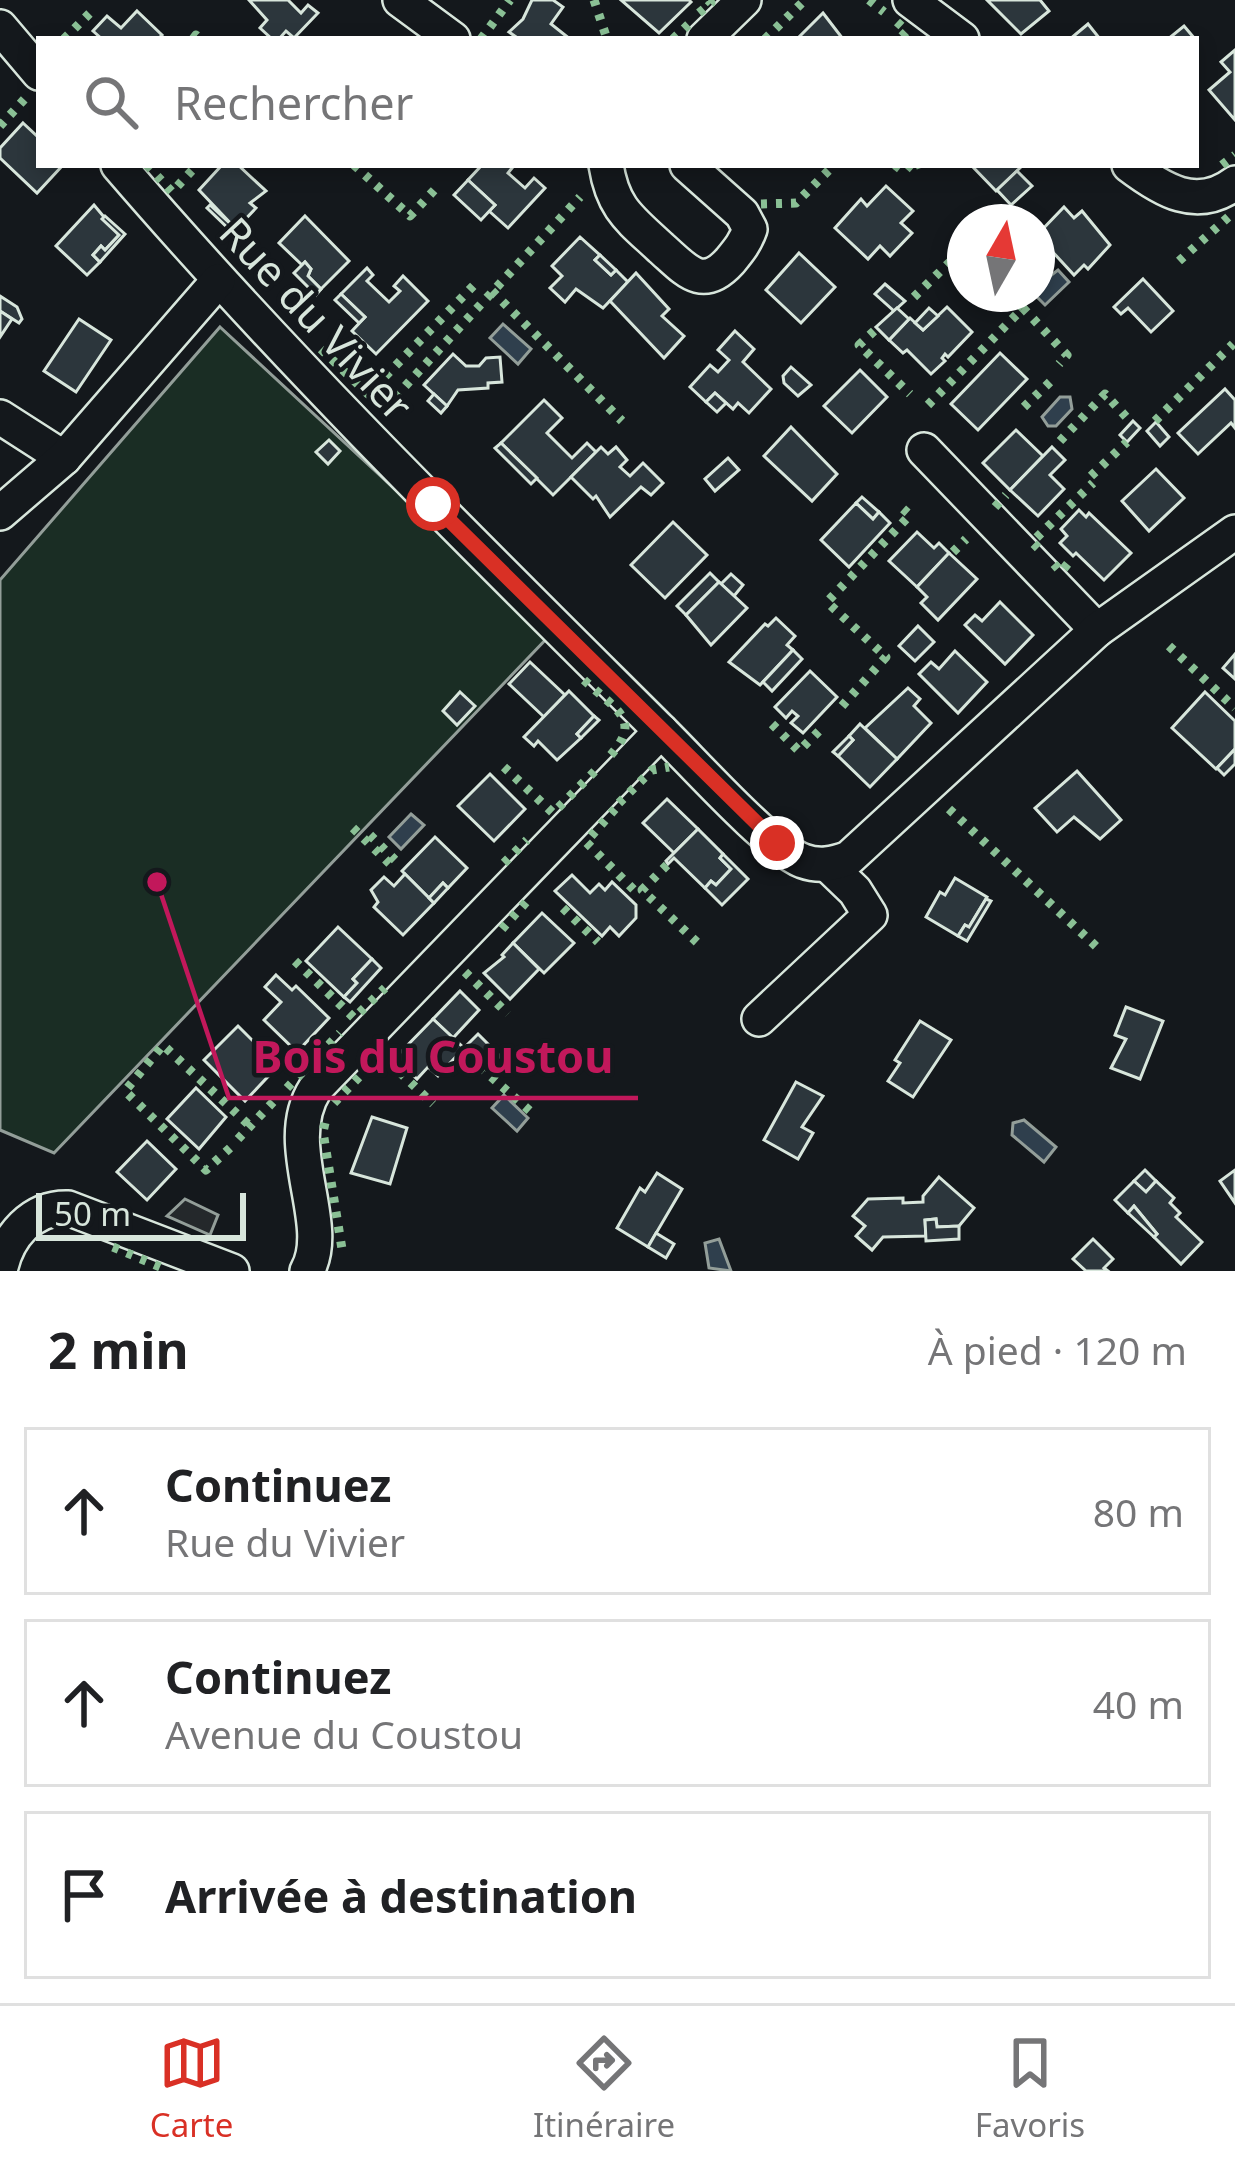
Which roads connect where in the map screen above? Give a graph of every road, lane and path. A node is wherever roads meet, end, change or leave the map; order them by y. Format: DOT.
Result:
graph roads {
  1 [pos="400,0"];
  2 [pos="745,0"];
  3 [pos="910,0"];
  4 [pos="0,27"];
  5 [pos="449,36"];
  6 [pos="707,36"];
  7 [pos="958,36"];
  8 [pos="36,69"];
  9 [pos="121,168"];
  10 [pos="607,168"];
  11 [pos="691,168"];
  12 [pos="1133,168"];
  13 [pos="1235,183"];
  14 [pos="218,281"];
  15 [pos="0,417"];
  16 [pos="924,450"];
  17 [pos="64,458"];
  18 [pos="0,513"];
  19 [pos="1235,532"];
  20 [pos="1096,631"];
  21 [pos="661,730"];
  22 [pos="829,866"];
  23 [pos="759,1019"];
  24 [pos="0,1271"];
  25 [pos="232,1271"];
  26 [pos="307,1271"];
  1 -- 5 [label="street"];
  2 -- 6 [label="street"];
  3 -- 7 [label="street"];
  4 -- 8 [label="street"];
  9 -- 14 [label="street, Rue du Vivier"];
  10 -- 11 [label="street"];
  12 -- 13 [label="street"];
  14 -- 17 [label="street"];
  14 -- 21 [label="street, Rue du Vivier"];
  15 -- 17 [label="street"];
  16 -- 20 [label="street"];
  17 -- 18 [label="street"];
  19 -- 20 [label="street"];
  20 -- 22 [label="street"];
  21 -- 22 [label="street, Rue du Vivier"];
  21 -- 26 [label="street"];
  22 -- 23 [label="street"];
  24 -- 25 [label="street"];
}
